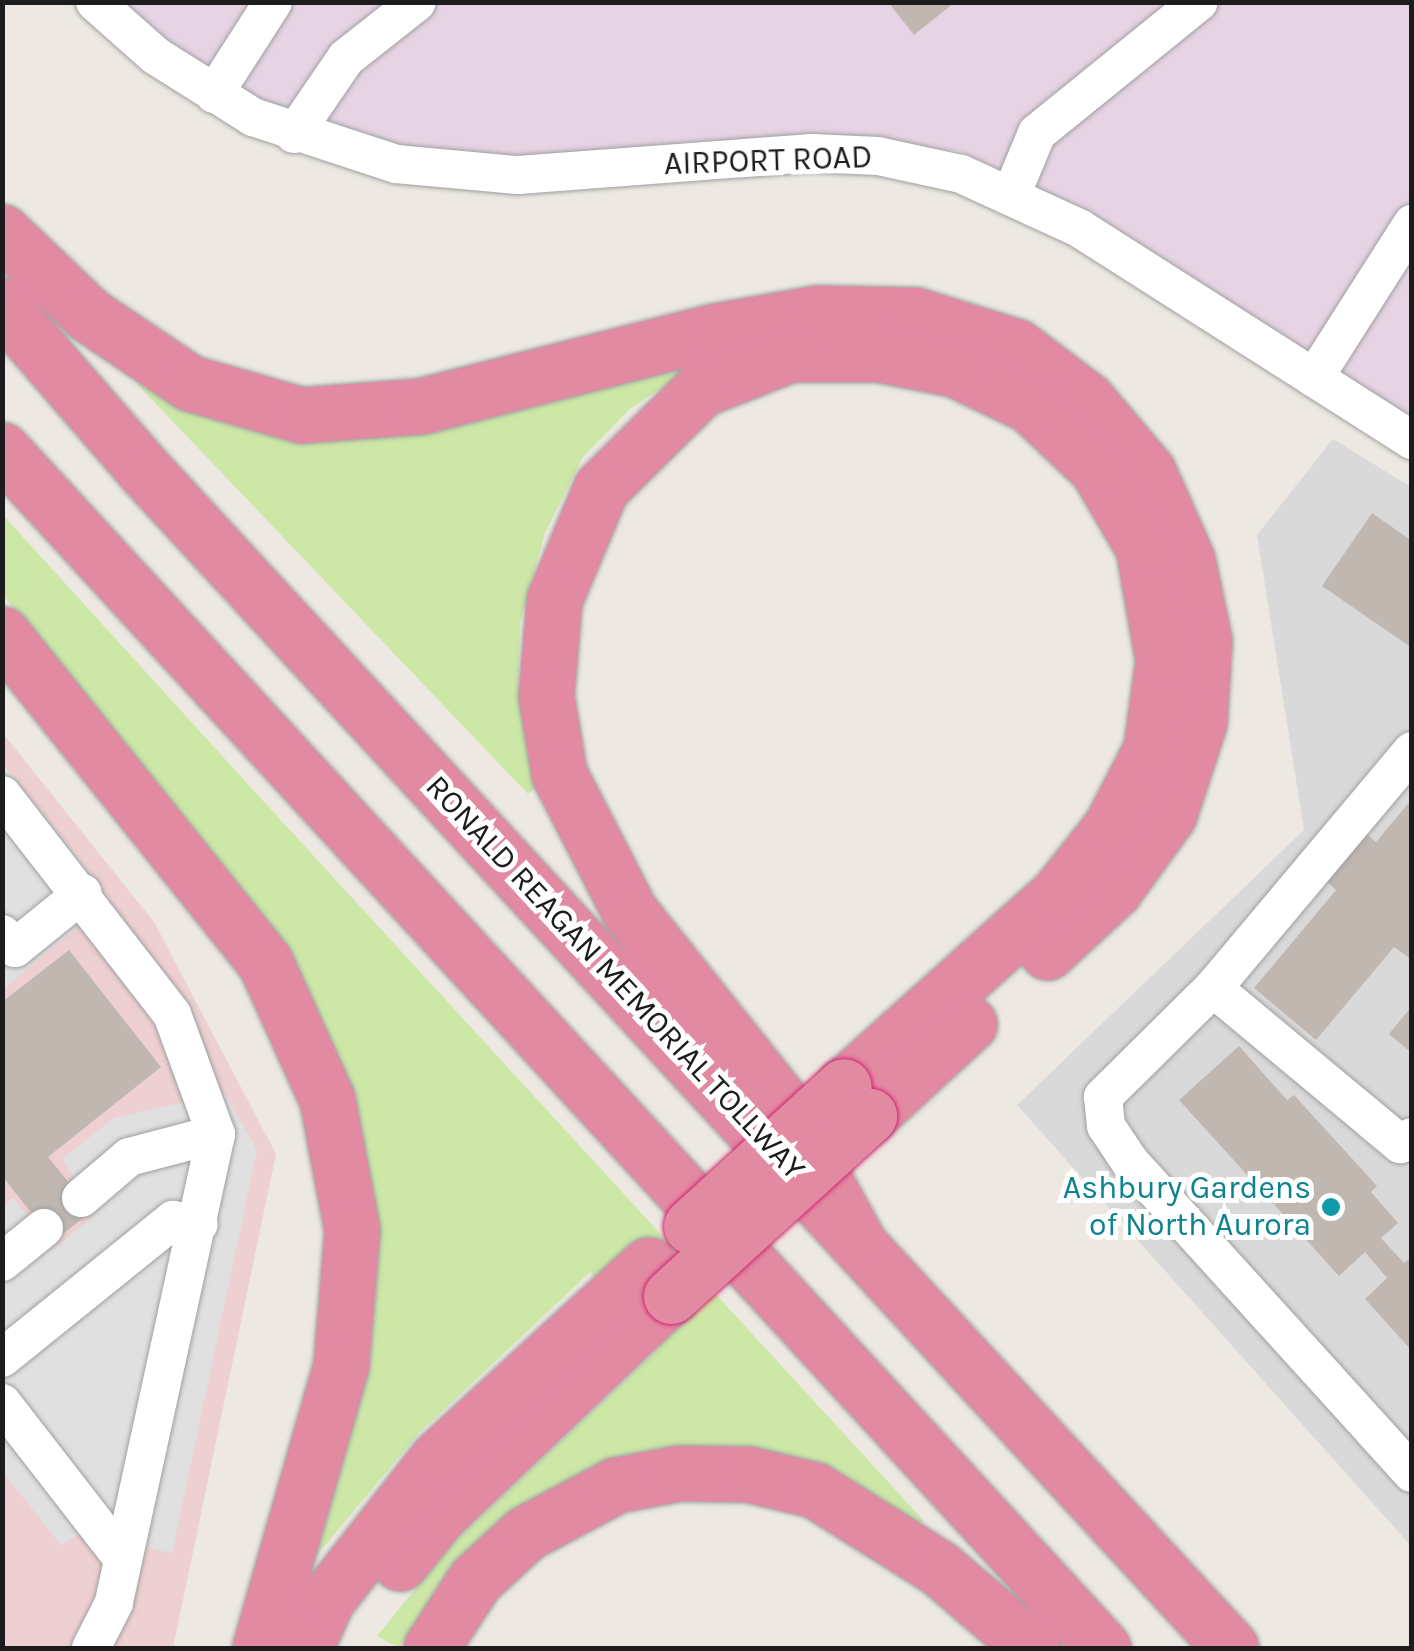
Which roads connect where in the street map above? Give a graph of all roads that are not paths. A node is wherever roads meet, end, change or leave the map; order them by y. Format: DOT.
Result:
graph roads {
  1 [pos="95,2"];
  2 [pos="273,2"];
  3 [pos="417,2"];
  4 [pos="1199,2"];
  5 [pos="214,94"];
  6 [pos="294,134"];
  7 [pos="1012,193"];
  8 [pos="1412,224"];
  9 [pos="2,232"];
  10 [pos="2,306"];
  11 [pos="1314,378"];
  12 [pos="1412,440"];
  13 [pos="2,450"];
  14 [pos="2,634"];
  15 [pos="1412,751"];
  16 [pos="2,795"];
  17 [pos="83,893"];
  18 [pos="2,934"];
  19 [pos="1213,988"];
  20 [pos="856,1101"];
  21 [pos="216,1134"];
  22 [pos="1412,1138"];
  23 [pos="81,1198"];
  24 [pos="199,1224"];
  25 [pos="44,1228"];
  26 [pos="856,1238"];
  27 [pos="2,1262"];
  28 [pos="660,1280"];
  29 [pos="2,1358"];
  30 [pos="2,1404"];
  31 [pos="1412,1473"];
  32 [pos="122,1558"];
  33 [pos="91,1648"];
  34 [pos="260,1648"];
  35 [pos="304,1648"];
  36 [pos="344,1648"];
  37 [pos="430,1648"];
  38 [pos="1032,1648"];
  39 [pos="1103,1648"];
  40 [pos="1231,1648"];
  1 -- 5 [label="street, AIRPORT ROAD"];
  2 -- 5 [label="street"];
  3 -- 6 [label="street"];
  4 -- 7 [label="street"];
  5 -- 6 [label="street, AIRPORT ROAD"];
  6 -- 7 [label="street, AIRPORT ROAD"];
  7 -- 11 [label="street, AIRPORT ROAD"];
  8 -- 11 [label="street"];
  9 -- 20 [label="highway"];
  10 -- 26 [label="highway, RONALD REAGAN MEMORIAL TOLLWAY"];
  11 -- 12 [label="street, AIRPORT ROAD"];
  13 -- 39 [label="highway"];
  14 -- 34 [label="highway"];
  15 -- 19 [label="street"];
  16 -- 17 [label="street"];
  17 -- 18 [label="street"];
  17 -- 21 [label="street"];
  19 -- 22 [label="street"];
  19 -- 31 [label="street"];
  20 -- 26 [label="highway"];
  20 -- 28 [label="highway, bridge"];
  21 -- 23 [label="street"];
  21 -- 24 [label="street"];
  24 -- 29 [label="street"];
  24 -- 32 [label="street"];
  25 -- 27 [label="street"];
  26 -- 40 [label="highway, RONALD REAGAN MEMORIAL TOLLWAY"];
  28 -- 35 [label="highway"];
  28 -- 36 [label="highway"];
  30 -- 32 [label="street"];
  32 -- 33 [label="street"];
  37 -- 38 [label="highway"];
}
